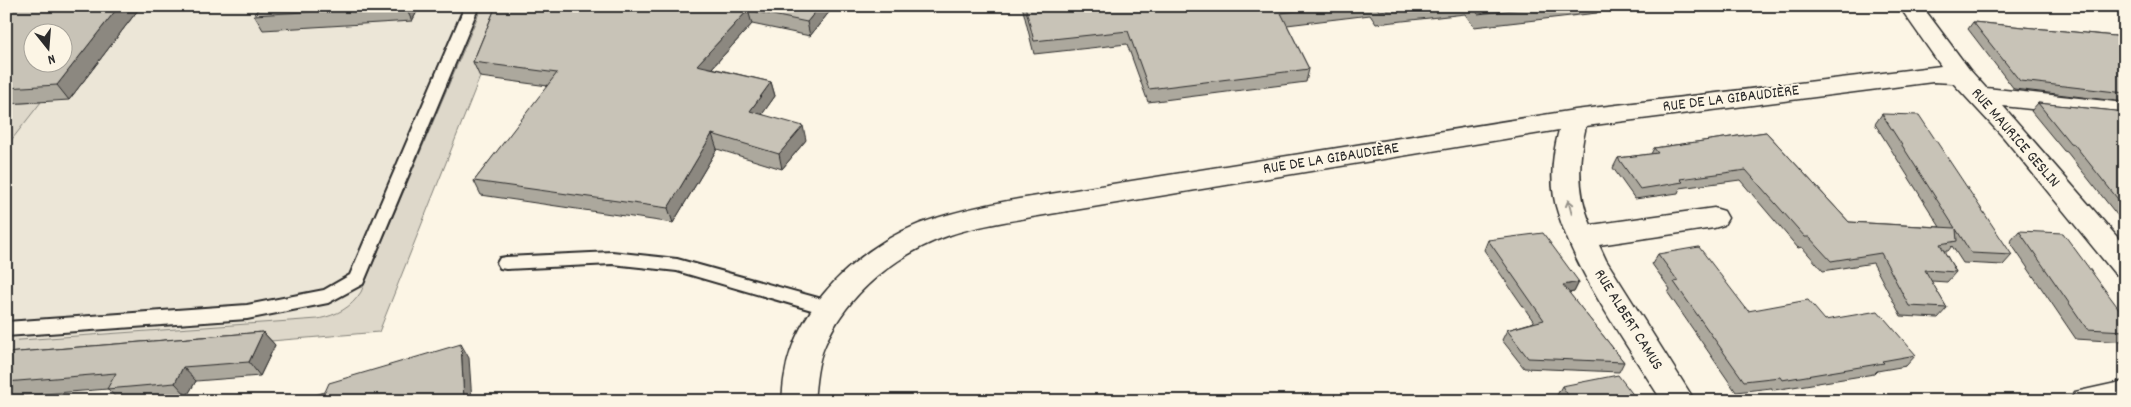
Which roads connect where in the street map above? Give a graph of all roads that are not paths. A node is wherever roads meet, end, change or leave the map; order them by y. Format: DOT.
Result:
graph roads {
  1 [pos="472,6"];
  2 [pos="1910,6"];
  3 [pos="1960,75"];
  4 [pos="1977,95"];
  5 [pos="2125,111"];
  6 [pos="1575,119"];
  7 [pos="1714,218"];
  8 [pos="1581,237"];
  9 [pos="506,263"];
  10 [pos="2125,266"];
  11 [pos="829,308"];
  12 [pos="6,329"];
  13 [pos="2125,394"];
  14 [pos="798,401"];
  15 [pos="1679,401"];
  16 [pos="2086,401"];
  1 -- 12 [label="lane"];
  2 -- 3 [label="street, RUE MAURICE GESLIN"];
  3 -- 4 [label="street, RUE MAURICE GESLIN"];
  3 -- 6 [label="street, RUE DE LA GIBAUDIÈRE"];
  4 -- 5 [label="street"];
  4 -- 10 [label="street, RUE MAURICE GESLIN"];
  8 -- 6 [label="street, RUE ALBERT CAMUS, one-way"];
  6 -- 11 [label="street, RUE DE LA GIBAUDIÈRE"];
  7 -- 8 [label="street"];
  8 -- 15 [label="street, RUE ALBERT CAMUS"];
  9 -- 11 [label="lane"];
  11 -- 14 [label="street, RUE DE LA GIBAUDIÈRE"];
  13 -- 16 [label="street"];
}
